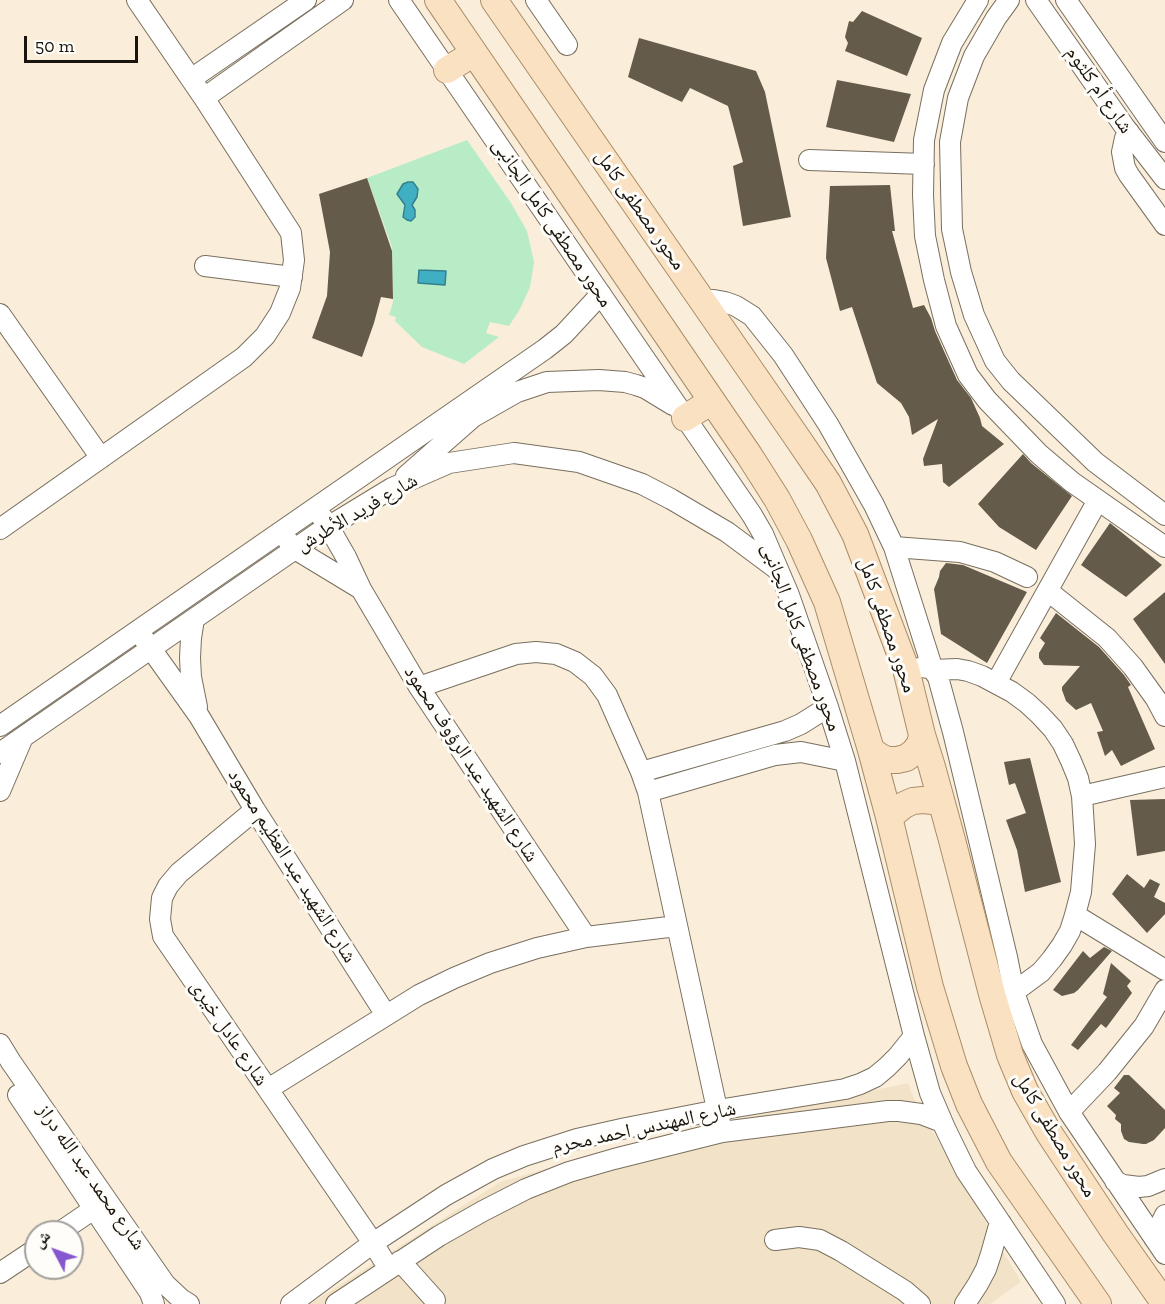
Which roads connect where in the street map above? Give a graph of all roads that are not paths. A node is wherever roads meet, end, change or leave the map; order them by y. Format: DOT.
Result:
graph roads {
  1 [pos="137,0"];
  2 [pos="306,0"];
  3 [pos="343,0"];
  4 [pos="399,0"];
  5 [pos="438,0"];
  6 [pos="494,0"];
  7 [pos="536,0"];
  8 [pos="978,0"];
  9 [pos="1036,0"];
  10 [pos="1066,0"];
  11 [pos="1006,2"];
  12 [pos="567,45"];
  13 [pos="474,53"];
  14 [pos="447,70"];
  15 [pos="191,79"];
  16 [pos="204,98"];
  17 [pos="1129,132"];
  18 [pos="1165,142"];
  19 [pos="809,160"];
  20 [pos="924,165"];
  21 [pos="1165,179"];
  22 [pos="1165,225"];
  23 [pos="205,266"];
  24 [pos="292,277"];
  25 [pos="601,294"];
  26 [pos="702,300"];
  27 [pos="0,314"];
  28 [pos="712,401"];
  29 [pos="682,413"];
  30 [pos="101,458"];
  31 [pos="392,488"];
  32 [pos="1098,500"];
  33 [pos="309,513"];
  34 [pos="1165,515"];
  35 [pos="329,526"];
  36 [pos="287,528"];
  37 [pos="0,529"];
  38 [pos="894,547"];
  39 [pos="1165,547"];
  40 [pos="295,549"];
  41 [pos="779,571"];
  42 [pos="1027,577"];
  43 [pos="361,589"];
  44 [pos="1048,591"];
  45 [pos="194,619"];
  46 [pos="138,630"];
  47 [pos="151,648"];
  48 [pos="906,669"];
  49 [pos="933,670"];
  50 [pos="996,683"];
  51 [pos="419,687"];
  52 [pos="828,707"];
  53 [pos="199,716"];
  54 [pos="1165,716"];
  55 [pos="0,726"];
  56 [pos="922,735"];
  57 [pos="23,737"];
  58 [pos="872,750"];
  59 [pos="0,753"];
  60 [pos="845,762"];
  61 [pos="641,772"];
  62 [pos="1165,777"];
  63 [pos="0,791"];
  64 [pos="648,792"];
  65 [pos="1082,796"];
  66 [pos="942,804"];
  67 [pos="255,810"];
  68 [pos="890,817"];
  69 [pos="1075,915"];
  70 [pos="677,926"];
  71 [pos="586,937"];
  72 [pos="1165,970"];
  73 [pos="1165,990"];
  74 [pos="1014,992"];
  75 [pos="386,1015"];
  76 [pos="914,1036"];
  77 [pos="0,1044"];
  78 [pos="4,1066"];
  79 [pos="268,1089"];
  80 [pos="718,1110"];
  81 [pos="1069,1112"];
  82 [pos="942,1122"];
  83 [pos="722,1132"];
  84 [pos="1115,1182"];
  85 [pos="1163,1184"];
  86 [pos="100,1205"];
  87 [pos="1165,1215"];
  88 [pos="78,1220"];
  89 [pos="1001,1223"];
  90 [pos="775,1240"];
  91 [pos="373,1243"];
  92 [pos="1159,1246"];
  93 [pos="24,1256"];
  94 [pos="395,1265"];
  95 [pos="0,1273"];
  96 [pos="156,1294"];
  97 [pos="435,1300"];
  98 [pos="189,1304"];
  99 [pos="291,1304"];
  100 [pos="336,1304"];
  101 [pos="920,1304"];
  102 [pos="965,1304"];
  103 [pos="1055,1304"];
  104 [pos="1098,1304"];
  105 [pos="1165,1304"];
  1 -- 15 [label="street"];
  2 -- 15 [label="street"];
  3 -- 16 [label="street"];
  4 -- 14 [label="street, محور مصطفى كامل الجانبى"];
  5 -- 13 [label="main road"];
  6 -- 26 [label="main road, محور مصطفى كامل"];
  7 -- 12 [label="street"];
  8 -- 20 [label="street"];
  9 -- 17 [label="street, شارع أم كلثوم"];
  10 -- 18 [label="street, شارع أم كلثوم"];
  11 -- 34 [label="street"];
  13 -- 14 [label="main road"];
  13 -- 28 [label="main road"];
  14 -- 25 [label="street, محور مصطفى كامل الجانبى"];
  15 -- 16 [label="street"];
  16 -- 24 [label="street"];
  17 -- 21 [label="street, شارع أم كلثوم"];
  17 -- 22 [label="street"];
  19 -- 20 [label="street"];
  20 -- 32 [label="street"];
  23 -- 24 [label="street"];
  24 -- 30 [label="street"];
  25 -- 29 [label="street, محور مصطفى كامل الجانبى"];
  25 -- 33 [label="street, شارع فريد الأطرش"];
  26 -- 38 [label="street"];
  26 -- 48 [label="main road, محور مصطفى كامل"];
  27 -- 30 [label="street"];
  28 -- 29 [label="main road"];
  28 -- 58 [label="main road"];
  29 -- 31 [label="street"];
  29 -- 41 [label="street, محور مصطفى كامل الجانبى"];
  30 -- 37 [label="street"];
  31 -- 35 [label="street, شارع فريد الأطرش"];
  31 -- 41 [label="street, شارع فريد الأطرش"];
  32 -- 39 [label="street"];
  32 -- 44 [label="street"];
  33 -- 35 [label="street, شارع الشهيد عبد الرؤوف محمود"];
  33 -- 36 [label="street, شارع فريد الأطرش"];
  35 -- 40 [label="street, شارع فريد الأطرش"];
  35 -- 43 [label="street, شارع الشهيد عبد الرؤوف محمود"];
  36 -- 40 [label="street"];
  36 -- 46 [label="street, شارع فريد الأطرش"];
  38 -- 42 [label="street"];
  38 -- 49 [label="street"];
  40 -- 43 [label="street, شارع الشهيد عبد الرؤوف محمود"];
  40 -- 45 [label="street, شارع فريد الأطرش"];
  41 -- 52 [label="street, محور مصطفى كامل الجانبى"];
  43 -- 51 [label="street, شارع الشهيد عبد الرؤوف محمود"];
  44 -- 50 [label="street"];
  44 -- 54 [label="street"];
  45 -- 47 [label="street, شارع فريد الأطرش"];
  45 -- 53 [label="street, شارع الشهيد عبد العظيم محمود"];
  46 -- 47 [label="street, شارع الشهيد عبد العظيم محمود"];
  46 -- 55 [label="street, شارع فريد الأطرش"];
  47 -- 53 [label="street, شارع الشهيد عبد العظيم محمود"];
  47 -- 57 [label="street, شارع فريد الأطرش"];
  48 -- 49 [label="street"];
  48 -- 56 [label="main road, محور مصطفى كامل"];
  49 -- 50 [label="street"];
  49 -- 74 [label="street"];
  50 -- 65 [label="street"];
  51 -- 61 [label="street"];
  51 -- 71 [label="street, شارع الشهيد عبد الرؤوف محمود"];
  52 -- 60 [label="street, محور مصطفى كامل الجانبى"];
  52 -- 61 [label="street"];
  53 -- 67 [label="street, شارع الشهيد عبد العظيم محمود"];
  56 -- 58 [label="main road"];
  56 -- 66 [label="main road, محور مصطفى كامل"];
  57 -- 59 [label="street, شارع فريد الأطرش"];
  57 -- 63 [label="street"];
  58 -- 68 [label="main road"];
  60 -- 64 [label="street"];
  60 -- 76 [label="street, محور مصطفى كامل الجانبى"];
  61 -- 64 [label="street"];
  62 -- 65 [label="street"];
  64 -- 70 [label="street"];
  65 -- 69 [label="street"];
  66 -- 68 [label="main road"];
  66 -- 105 [label="main road, محور مصطفى كامل"];
  67 -- 75 [label="street, شارع الشهيد عبد العظيم محمود"];
  67 -- 79 [label="street, شارع عادل خيرى"];
  68 -- 104 [label="main road"];
  69 -- 72 [label="street"];
  69 -- 74 [label="street"];
  70 -- 71 [label="street"];
  70 -- 80 [label="street"];
  71 -- 75 [label="street"];
  73 -- 81 [label="street"];
  74 -- 81 [label="street"];
  75 -- 79 [label="street"];
  76 -- 80 [label="street, شارع المهندس احمد محرم"];
  76 -- 82 [label="street, محور مصطفى كامل الجانبى"];
  77 -- 78 [label="street, شارع محمد عبد الله دراز"];
  78 -- 86 [label="street, شارع محمد عبد الله دراز"];
  79 -- 91 [label="street, شارع عادل خيرى"];
  80 -- 83 [label="street"];
  80 -- 91 [label="street, شارع المهندس احمد محرم"];
  81 -- 84 [label="street"];
  82 -- 83 [label="street, شارع المهندس احمد محرم"];
  82 -- 89 [label="street, محور مصطفى كامل الجانبى"];
  83 -- 94 [label="street, شارع المهندس احمد محرم"];
  84 -- 85 [label="street"];
  84 -- 92 [label="street"];
  86 -- 88 [label="street"];
  86 -- 96 [label="street, شارع محمد عبد الله دراز"];
  87 -- 92 [label="street"];
  89 -- 102 [label="street"];
  89 -- 103 [label="street, محور مصطفى كامل الجانبى"];
  90 -- 101 [label="street"];
  91 -- 94 [label="street, شارع عادل خيرى"];
  91 -- 99 [label="street, شارع المهندس احمد محرم"];
  93 -- 95 [label="street"];
  94 -- 97 [label="street, شارع عادل خيرى"];
  94 -- 100 [label="street, شارع المهندس احمد محرم"];
  96 -- 98 [label="street, شارع محمد عبد الله دراز"];
}
